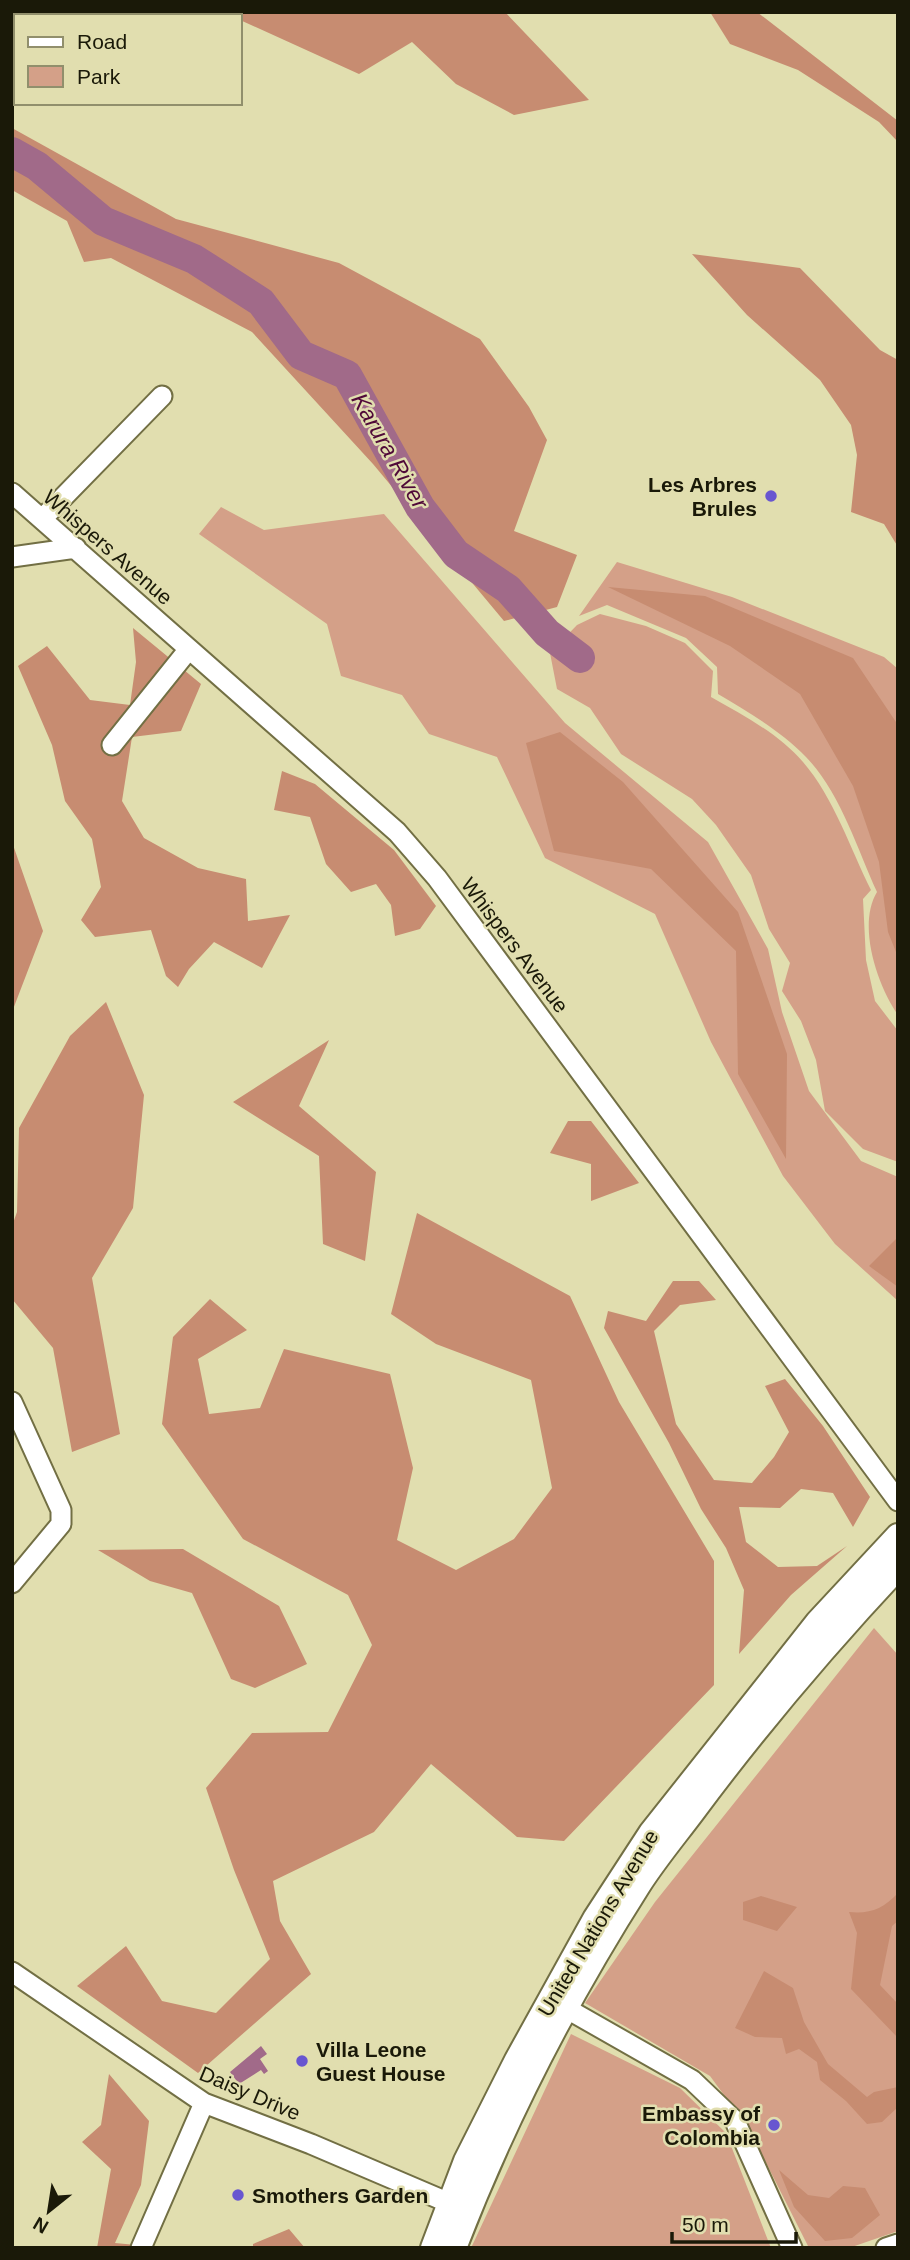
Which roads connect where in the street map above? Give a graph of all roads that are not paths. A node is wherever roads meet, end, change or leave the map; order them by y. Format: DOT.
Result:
graph roads {
  1 [pos="162,396"];
  2 [pos="12,493"];
  3 [pos="42,519"];
  4 [pos="76,548"];
  5 [pos="12,557"];
  6 [pos="189,649"];
  7 [pos="112,745"];
  8 [pos="12,1402"];
  9 [pos="898,1501"];
  10 [pos="898,1536"];
  11 [pos="898,1567"];
  12 [pos="12,1583"];
  13 [pos="12,1972"];
  14 [pos="559,2004"];
  15 [pos="204,2103"];
  16 [pos="458,2201"];
  17 [pos="898,2244"];
  18 [pos="141,2248"];
  19 [pos="433,2248"];
  20 [pos="454,2248"];
  21 [pos="792,2248"];
  22 [pos="886,2248"];
  1 -- 3 [label="street"];
  2 -- 3 [label="street, Whispers Avenue"];
  3 -- 4 [label="street, Whispers Avenue"];
  4 -- 5 [label="street"];
  4 -- 6 [label="street, Whispers Avenue"];
  6 -- 7 [label="street"];
  6 -- 9 [label="street, Whispers Avenue"];
  8 -- 12 [label="street"];
  10 -- 14 [label="street, United Nations Avenue"];
  11 -- 14 [label="street, United Nations Avenue"];
  13 -- 15 [label="street, Daisy Drive"];
  14 -- 16 [label="street, United Nations Avenue"];
  14 -- 21 [label="street"];
  15 -- 16 [label="street, Daisy Drive"];
  15 -- 18 [label="street"];
  16 -- 19 [label="street, United Nations Avenue"];
  16 -- 20 [label="street, United Nations Avenue"];
  17 -- 22 [label="street"];
}
